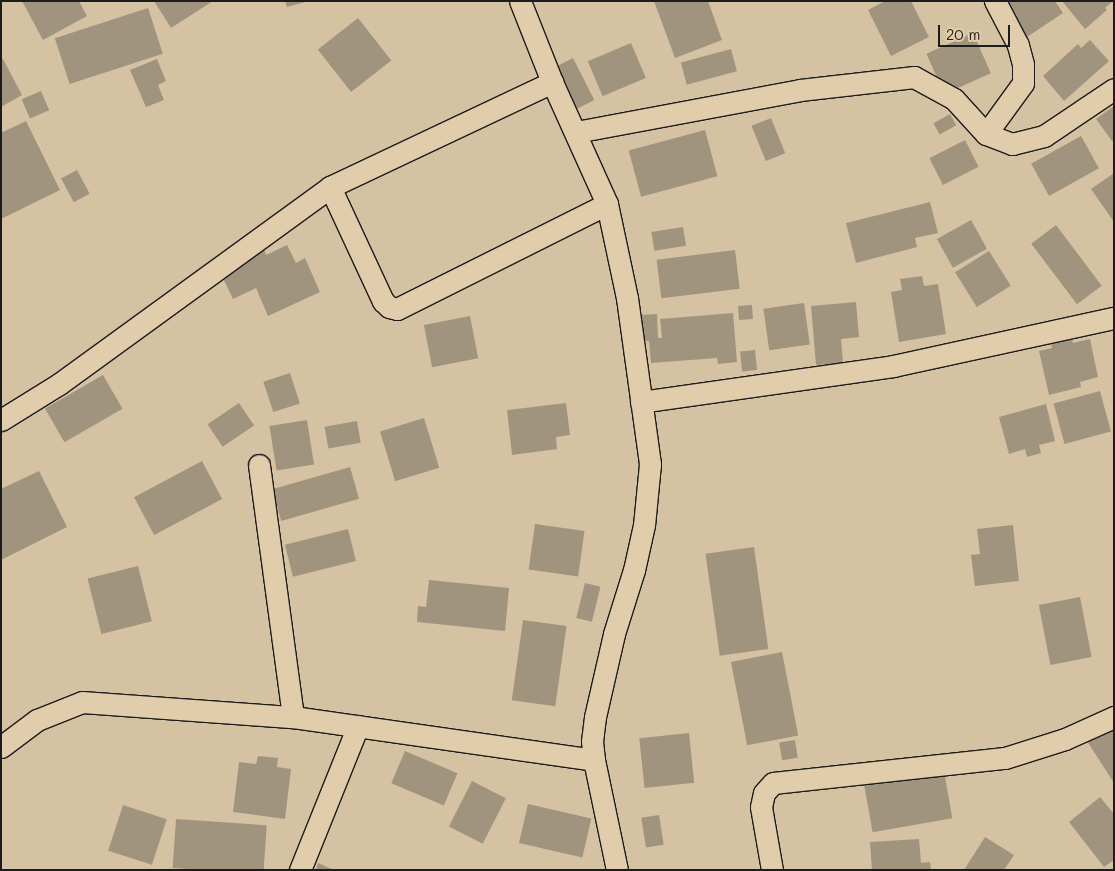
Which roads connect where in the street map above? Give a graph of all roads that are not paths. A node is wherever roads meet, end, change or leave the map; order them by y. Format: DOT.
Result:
graph roads {
  1 [pos="520,1"];
  2 [pos="995,1"];
  3 [pos="552,82"];
  4 [pos="1114,88"];
  5 [pos="576,132"];
  6 [pos="986,134"];
  7 [pos="330,187"];
  8 [pos="607,204"];
  9 [pos="1114,318"];
  10 [pos="641,402"];
  11 [pos="1,420"];
  12 [pos="259,465"];
  13 [pos="293,717"];
  14 [pos="1114,717"];
  15 [pos="358,726"];
  16 [pos="1,747"];
  17 [pos="594,760"];
  18 [pos="300,870"];
  19 [pos="618,870"];
  20 [pos="772,870"];
  1 -- 3 [label="street"];
  2 -- 6 [label="street"];
  3 -- 5 [label="street"];
  3 -- 7 [label="street"];
  4 -- 6 [label="street"];
  5 -- 6 [label="street"];
  5 -- 8 [label="street"];
  7 -- 8 [label="street"];
  7 -- 11 [label="street"];
  8 -- 10 [label="street"];
  9 -- 10 [label="street"];
  10 -- 17 [label="street"];
  12 -- 13 [label="street"];
  13 -- 15 [label="street"];
  13 -- 16 [label="street"];
  14 -- 20 [label="street"];
  15 -- 17 [label="street"];
  15 -- 18 [label="street"];
  17 -- 19 [label="street"];
}
